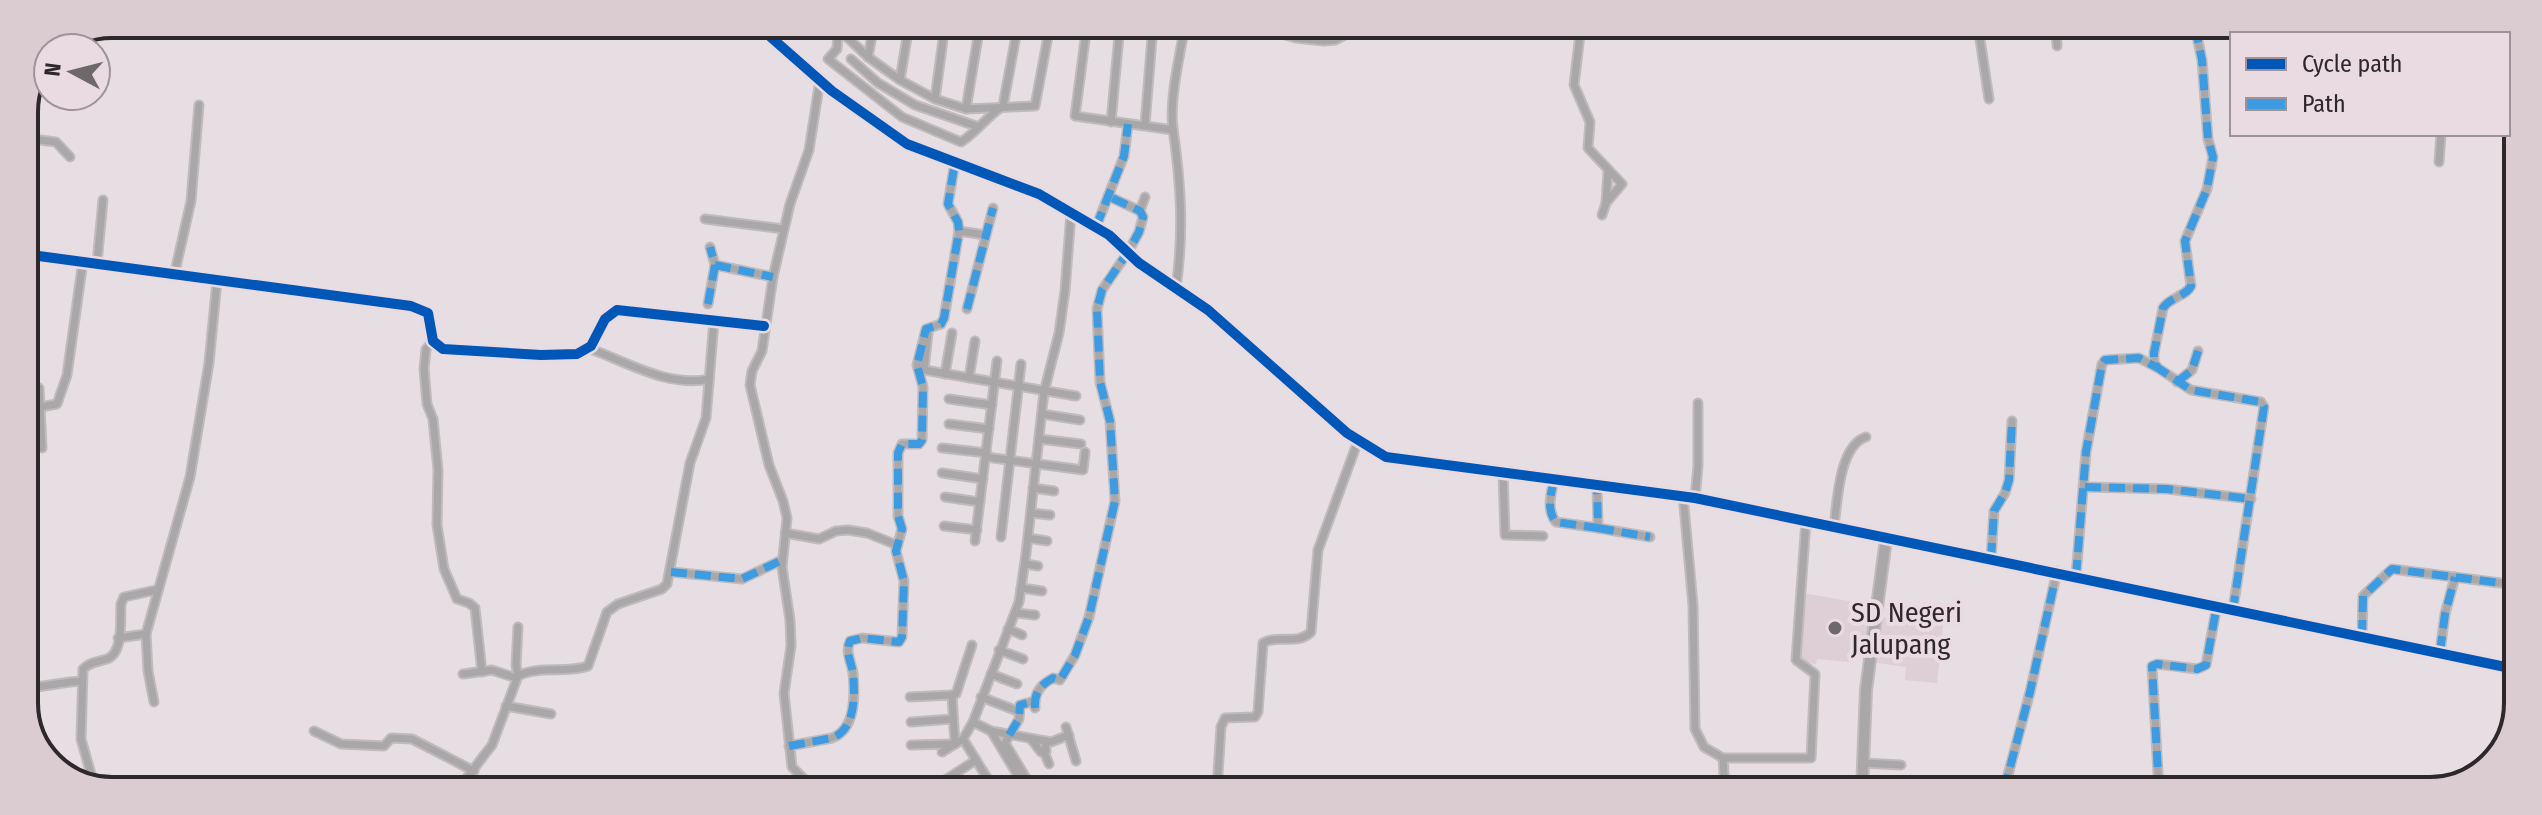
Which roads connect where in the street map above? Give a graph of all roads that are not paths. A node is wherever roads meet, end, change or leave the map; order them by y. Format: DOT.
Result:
graph roads {
  1 [pos="836,38"];
  2 [pos="848,38"];
  3 [pos="872,38"];
  4 [pos="907,38"];
  5 [pos="943,38"];
  6 [pos="978,38"];
  7 [pos="1016,38"];
  8 [pos="1048,38"];
  9 [pos="1085,38"];
  10 [pos="1119,38"];
  11 [pos="1152,38"];
  12 [pos="1183,38"];
  13 [pos="1296,38"];
  14 [pos="1339,38"];
  15 [pos="1580,38"];
  16 [pos="1980,38"];
  17 [pos="2057,38"];
  18 [pos="2197,38"];
  19 [pos="773,39"];
  20 [pos="853,43"];
  21 [pos="2057,46"];
  22 [pos="868,57"];
  23 [pos="851,59"];
  24 [pos="840,69"];
  25 [pos="868,73"];
  26 [pos="891,74"];
  27 [pos="820,80"];
  28 [pos="900,80"];
  29 [pos="878,83"];
  30 [pos="862,87"];
  31 [pos="935,99"];
  32 [pos="1989,99"];
  33 [pos="199,105"];
  34 [pos="955,105"];
  35 [pos="1003,106"];
  36 [pos="966,109"];
  37 [pos="931,111"];
  38 [pos="1111,122"];
  39 [pos="1128,124"];
  40 [pos="1145,125"];
  41 [pos="979,127"];
  42 [pos="1173,130"];
  43 [pos="2441,136"];
  44 [pos="38,140"];
  45 [pos="70,157"];
  46 [pos="955,162"];
  47 [pos="2439,162"];
  48 [pos="1608,172"];
  49 [pos="1108,196"];
  50 [pos="1145,197"];
  51 [pos="103,200"];
  52 [pos="1606,203"];
  53 [pos="993,208"];
  54 [pos="1140,211"];
  55 [pos="1071,213"];
  56 [pos="1602,215"];
  57 [pos="705,219"];
  58 [pos="1096,227"];
  59 [pos="784,229"];
  60 [pos="959,231"];
  61 [pos="985,235"];
  62 [pos="710,247"];
  63 [pos="1128,252"];
  64 [pos="38,255"];
  65 [pos="83,261"];
  66 [pos="97,263"];
  67 [pos="715,265"];
  68 [pos="174,276"];
  69 [pos="773,277"];
  70 [pos="217,281"];
  71 [pos="1176,288"];
  72 [pos="708,304"];
  73 [pos="967,309"];
  74 [pos="714,321"];
  75 [pos="764,326"];
  76 [pos="928,333"];
  77 [pos="952,333"];
  78 [pos="433,341"];
  79 [pos="975,341"];
  80 [pos="588,348"];
  81 [pos="2198,351"];
  82 [pos="997,361"];
  83 [pos="1021,364"];
  84 [pos="2158,368"];
  85 [pos="945,374"];
  86 [pos="969,378"];
  87 [pos="709,379"];
  88 [pos="2177,382"];
  89 [pos="994,383"];
  90 [pos="1018,387"];
  91 [pos="39,388"];
  92 [pos="1044,392"];
  93 [pos="1076,396"];
  94 [pos="949,399"];
  95 [pos="1698,403"];
  96 [pos="992,405"];
  97 [pos="40,407"];
  98 [pos="1042,414"];
  99 [pos="1080,420"];
  100 [pos="2012,421"];
  101 [pos="949,424"];
  102 [pos="989,429"];
  103 [pos="1866,437"];
  104 [pos="1039,439"];
  105 [pos="1358,441"];
  106 [pos="42,448"];
  107 [pos="942,448"];
  108 [pos="986,455"];
  109 [pos="1010,460"];
  110 [pos="1036,464"];
  111 [pos="1503,472"];
  112 [pos="942,473"];
  113 [pos="983,479"];
  114 [pos="1554,480"];
  115 [pos="1597,485"];
  116 [pos="2085,487"];
  117 [pos="1033,488"];
  118 [pos="1054,491"];
  119 [pos="1683,495"];
  120 [pos="945,497"];
  121 [pos="1695,498"];
  122 [pos="2251,499"];
  123 [pos="980,502"];
  124 [pos="1031,513"];
  125 [pos="1050,515"];
  126 [pos="1806,521"];
  127 [pos="944,526"];
  128 [pos="1598,528"];
  129 [pos="1834,528"];
  130 [pos="977,530"];
  131 [pos="785,533"];
  132 [pos="1543,536"];
  133 [pos="1001,537"];
  134 [pos="1650,537"];
  135 [pos="1028,538"];
  136 [pos="1886,539"];
  137 [pos="975,541"];
  138 [pos="1047,541"];
  139 [pos="897,545"];
  140 [pos="1991,559"];
  141 [pos="782,560"];
  142 [pos="1025,564"];
  143 [pos="1038,566"];
  144 [pos="2057,571"];
  145 [pos="671,572"];
  146 [pos="2076,576"];
  147 [pos="2455,577"];
  148 [pos="2504,583"];
  149 [pos="1021,588"];
  150 [pos="156,590"];
  151 [pos="1042,591"];
  152 [pos="2217,605"];
  153 [pos="2233,609"];
  154 [pos="1016,613"];
  155 [pos="1035,615"];
  156 [pos="518,627"];
  157 [pos="1008,629"];
  158 [pos="146,634"];
  159 [pos="1022,635"];
  160 [pos="2362,636"];
  161 [pos="118,638"];
  162 [pos="972,645"];
  163 [pos="999,650"];
  164 [pos="2440,652"];
  165 [pos="1023,659"];
  166 [pos="2504,667"];
  167 [pos="482,672"];
  168 [pos="463,674"];
  169 [pos="991,674"];
  170 [pos="517,677"];
  171 [pos="82,681"];
  172 [pos="1017,684"];
  173 [pos="38,688"];
  174 [pos="952,695"];
  175 [pos="910,697"];
  176 [pos="981,697"];
  177 [pos="154,702"];
  178 [pos="506,706"];
  179 [pos="1015,710"];
  180 [pos="551,714"];
  181 [pos="953,719"];
  182 [pos="911,722"];
  183 [pos="973,722"];
  184 [pos="314,731"];
  185 [pos="991,731"];
  186 [pos="963,739"];
  187 [pos="1031,739"];
  188 [pos="1005,741"];
  189 [pos="1045,741"];
  190 [pos="955,744"];
  191 [pos="911,745"];
  192 [pos="789,746"];
  193 [pos="942,752"];
  194 [pos="1044,752"];
  195 [pos="1723,758"];
  196 [pos="976,760"];
  197 [pos="1076,761"];
  198 [pos="1863,763"];
  199 [pos="1049,764"];
  200 [pos="1901,765"];
  201 [pos="474,771"];
  202 [pos="91,773"];
  203 [pos="469,777"];
  204 [pos="801,777"];
  205 [pos="950,777"];
  206 [pos="987,777"];
  207 [pos="1023,777"];
  208 [pos="1218,777"];
  209 [pos="1724,777"];
  210 [pos="1862,777"];
  211 [pos="2007,777"];
  212 [pos="2158,777"];
  1 -- 24 [label="street"];
  2 -- 20 [label="street"];
  3 -- 22 [label="street"];
  4 -- 28 [label="street"];
  5 -- 31 [label="street"];
  6 -- 36 [label="street"];
  7 -- 35 [label="street"];
  8 -- 35 [label="street"];
  9 -- 38 [label="street"];
  10 -- 38 [label="street"];
  11 -- 40 [label="street"];
  12 -- 42 [label="street"];
  13 -- 14 [label="street"];
  15 -- 48 [label="street"];
  16 -- 32 [label="street"];
  17 -- 21 [label="street"];
  18 -- 84 [label="street"];
  19 -- 27 [label="street"];
  20 -- 22 [label="street"];
  20 -- 23 [label="street"];
  22 -- 26 [label="street"];
  23 -- 24 [label="street"];
  23 -- 25 [label="street"];
  24 -- 30 [label="street"];
  25 -- 26 [label="street"];
  25 -- 29 [label="street"];
  26 -- 28 [label="street"];
  27 -- 46 [label="street"];
  27 -- 59 [label="street"];
  28 -- 31 [label="street"];
  29 -- 30 [label="street"];
  29 -- 37 [label="street"];
  30 -- 41 [label="street"];
  31 -- 34 [label="street"];
  33 -- 68 [label="street"];
  34 -- 36 [label="street"];
  34 -- 37 [label="street"];
  35 -- 36 [label="street"];
  35 -- 41 [label="street"];
  37 -- 41 [label="street"];
  38 -- 39 [label="street"];
  39 -- 40 [label="street"];
  39 -- 49 [label="street"];
  40 -- 42 [label="street"];
  42 -- 71 [label="street"];
  43 -- 47 [label="street"];
  44 -- 45 [label="street"];
  46 -- 55 [label="street"];
  46 -- 60 [label="street"];
  48 -- 52 [label="street"];
  48 -- 52 [label="street"];
  49 -- 54 [label="street"];
  49 -- 58 [label="street"];
  50 -- 54 [label="street"];
  51 -- 66 [label="street"];
  52 -- 56 [label="street"];
  53 -- 61 [label="street"];
  54 -- 63 [label="street"];
  55 -- 58 [label="street"];
  55 -- 92 [label="street"];
  57 -- 59 [label="street"];
  58 -- 63 [label="street"];
  59 -- 69 [label="street"];
  60 -- 61 [label="street"];
  60 -- 139 [label="street"];
  61 -- 73 [label="street"];
  62 -- 67 [label="street"];
  63 -- 71 [label="street"];
  63 -- 188 [label="street"];
  64 -- 65 [label="street"];
  65 -- 66 [label="street"];
  65 -- 97 [label="street"];
  66 -- 68 [label="street"];
  67 -- 69 [label="street"];
  67 -- 72 [label="street"];
  68 -- 70 [label="street"];
  69 -- 75 [label="street"];
  70 -- 78 [label="street"];
  70 -- 150 [label="street"];
  71 -- 105 [label="street"];
  74 -- 75 [label="street"];
  74 -- 80 [label="street"];
  74 -- 87 [label="street"];
  75 -- 131 [label="street"];
  76 -- 85 [label="street"];
  77 -- 85 [label="street"];
  78 -- 80 [label="street"];
  78 -- 167 [label="street"];
  79 -- 86 [label="street"];
  80 -- 87 [label="street"];
  81 -- 88 [label="street"];
  82 -- 89 [label="street"];
  83 -- 90 [label="street"];
  84 -- 88 [label="street"];
  84 -- 116 [label="street"];
  85 -- 86 [label="street"];
  86 -- 89 [label="street"];
  87 -- 145 [label="street"];
  88 -- 122 [label="street"];
  89 -- 90 [label="street"];
  89 -- 96 [label="street"];
  90 -- 92 [label="street"];
  90 -- 109 [label="street"];
  91 -- 97 [label="street"];
  92 -- 93 [label="street"];
  92 -- 98 [label="street"];
  94 -- 96 [label="street"];
  95 -- 121 [label="street"];
  96 -- 102 [label="street"];
  97 -- 106 [label="street"];
  98 -- 99 [label="street"];
  98 -- 104 [label="street"];
  100 -- 140 [label="street"];
  101 -- 102 [label="street"];
  102 -- 108 [label="street"];
  103 -- 129 [label="street"];
  104 -- 110 [label="street"];
  104 -- 110 [label="street"];
  105 -- 111 [label="street"];
  105 -- 208 [label="street"];
  107 -- 108 [label="street"];
  108 -- 109 [label="street"];
  108 -- 113 [label="street"];
  109 -- 110 [label="street"];
  109 -- 133 [label="street"];
  110 -- 117 [label="street"];
  111 -- 114 [label="street"];
  111 -- 132 [label="street"];
  112 -- 113 [label="street"];
  113 -- 123 [label="street"];
  114 -- 115 [label="street"];
  114 -- 128 [label="street"];
  115 -- 119 [label="street"];
  115 -- 128 [label="street"];
  116 -- 122 [label="street"];
  116 -- 146 [label="street"];
  117 -- 118 [label="street"];
  117 -- 124 [label="street"];
  119 -- 121 [label="street"];
  119 -- 195 [label="street"];
  120 -- 123 [label="street"];
  121 -- 126 [label="street"];
  122 -- 153 [label="street"];
  123 -- 130 [label="street"];
  124 -- 125 [label="street"];
  124 -- 135 [label="street"];
  126 -- 129 [label="street"];
  126 -- 195 [label="street"];
  127 -- 130 [label="street"];
  128 -- 134 [label="street"];
  129 -- 136 [label="street"];
  130 -- 137 [label="street"];
  131 -- 139 [label="street"];
  131 -- 141 [label="street"];
  135 -- 138 [label="street"];
  135 -- 142 [label="street"];
  136 -- 140 [label="street"];
  136 -- 198 [label="street"];
  139 -- 192 [label="street"];
  140 -- 144 [label="street"];
  141 -- 145 [label="street"];
  141 -- 192 [label="street"];
  142 -- 143 [label="street"];
  142 -- 149 [label="street"];
  144 -- 146 [label="street"];
  144 -- 211 [label="street"];
  145 -- 170 [label="street"];
  146 -- 152 [label="street"];
  147 -- 148 [label="street"];
  147 -- 160 [label="street"];
  147 -- 164 [label="street"];
  149 -- 151 [label="street"];
  149 -- 154 [label="street"];
  150 -- 158 [label="street"];
  150 -- 161 [label="street"];
  152 -- 153 [label="street"];
  152 -- 212 [label="street"];
  153 -- 160 [label="street"];
  154 -- 155 [label="street"];
  154 -- 157 [label="street"];
  156 -- 170 [label="street"];
  157 -- 159 [label="street"];
  157 -- 163 [label="street"];
  158 -- 161 [label="street"];
  158 -- 177 [label="street"];
  160 -- 164 [label="street"];
  161 -- 171 [label="street"];
  162 -- 174 [label="street"];
  163 -- 165 [label="street"];
  163 -- 169 [label="street"];
  164 -- 166 [label="street"];
  167 -- 168 [label="street"];
  167 -- 170 [label="street"];
  169 -- 172 [label="street"];
  169 -- 176 [label="street"];
  170 -- 178 [label="street"];
  171 -- 173 [label="street"];
  171 -- 202 [label="street"];
  174 -- 175 [label="street"];
  174 -- 181 [label="street"];
  176 -- 179 [label="street"];
  176 -- 183 [label="street"];
  178 -- 180 [label="street"];
  178 -- 201 [label="street"];
  181 -- 182 [label="street"];
  181 -- 190 [label="street"];
  183 -- 185 [label="street"];
  183 -- 186 [label="street"];
  184 -- 201 [label="street"];
  185 -- 188 [label="street"];
  185 -- 188 [label="street"];
  186 -- 190 [label="street"];
  186 -- 196 [label="street"];
  187 -- 188 [label="street"];
  187 -- 189 [label="street"];
  187 -- 194 [label="street"];
  188 -- 207 [label="street"];
  189 -- 194 [label="street"];
  189 -- 197 [label="street"];
  190 -- 191 [label="street"];
  190 -- 193 [label="street"];
  192 -- 204 [label="street"];
  194 -- 199 [label="street"];
  195 -- 209 [label="street"];
  196 -- 205 [label="street"];
  196 -- 206 [label="street"];
  198 -- 200 [label="street"];
  198 -- 210 [label="street"];
  201 -- 203 [label="street"];
}
